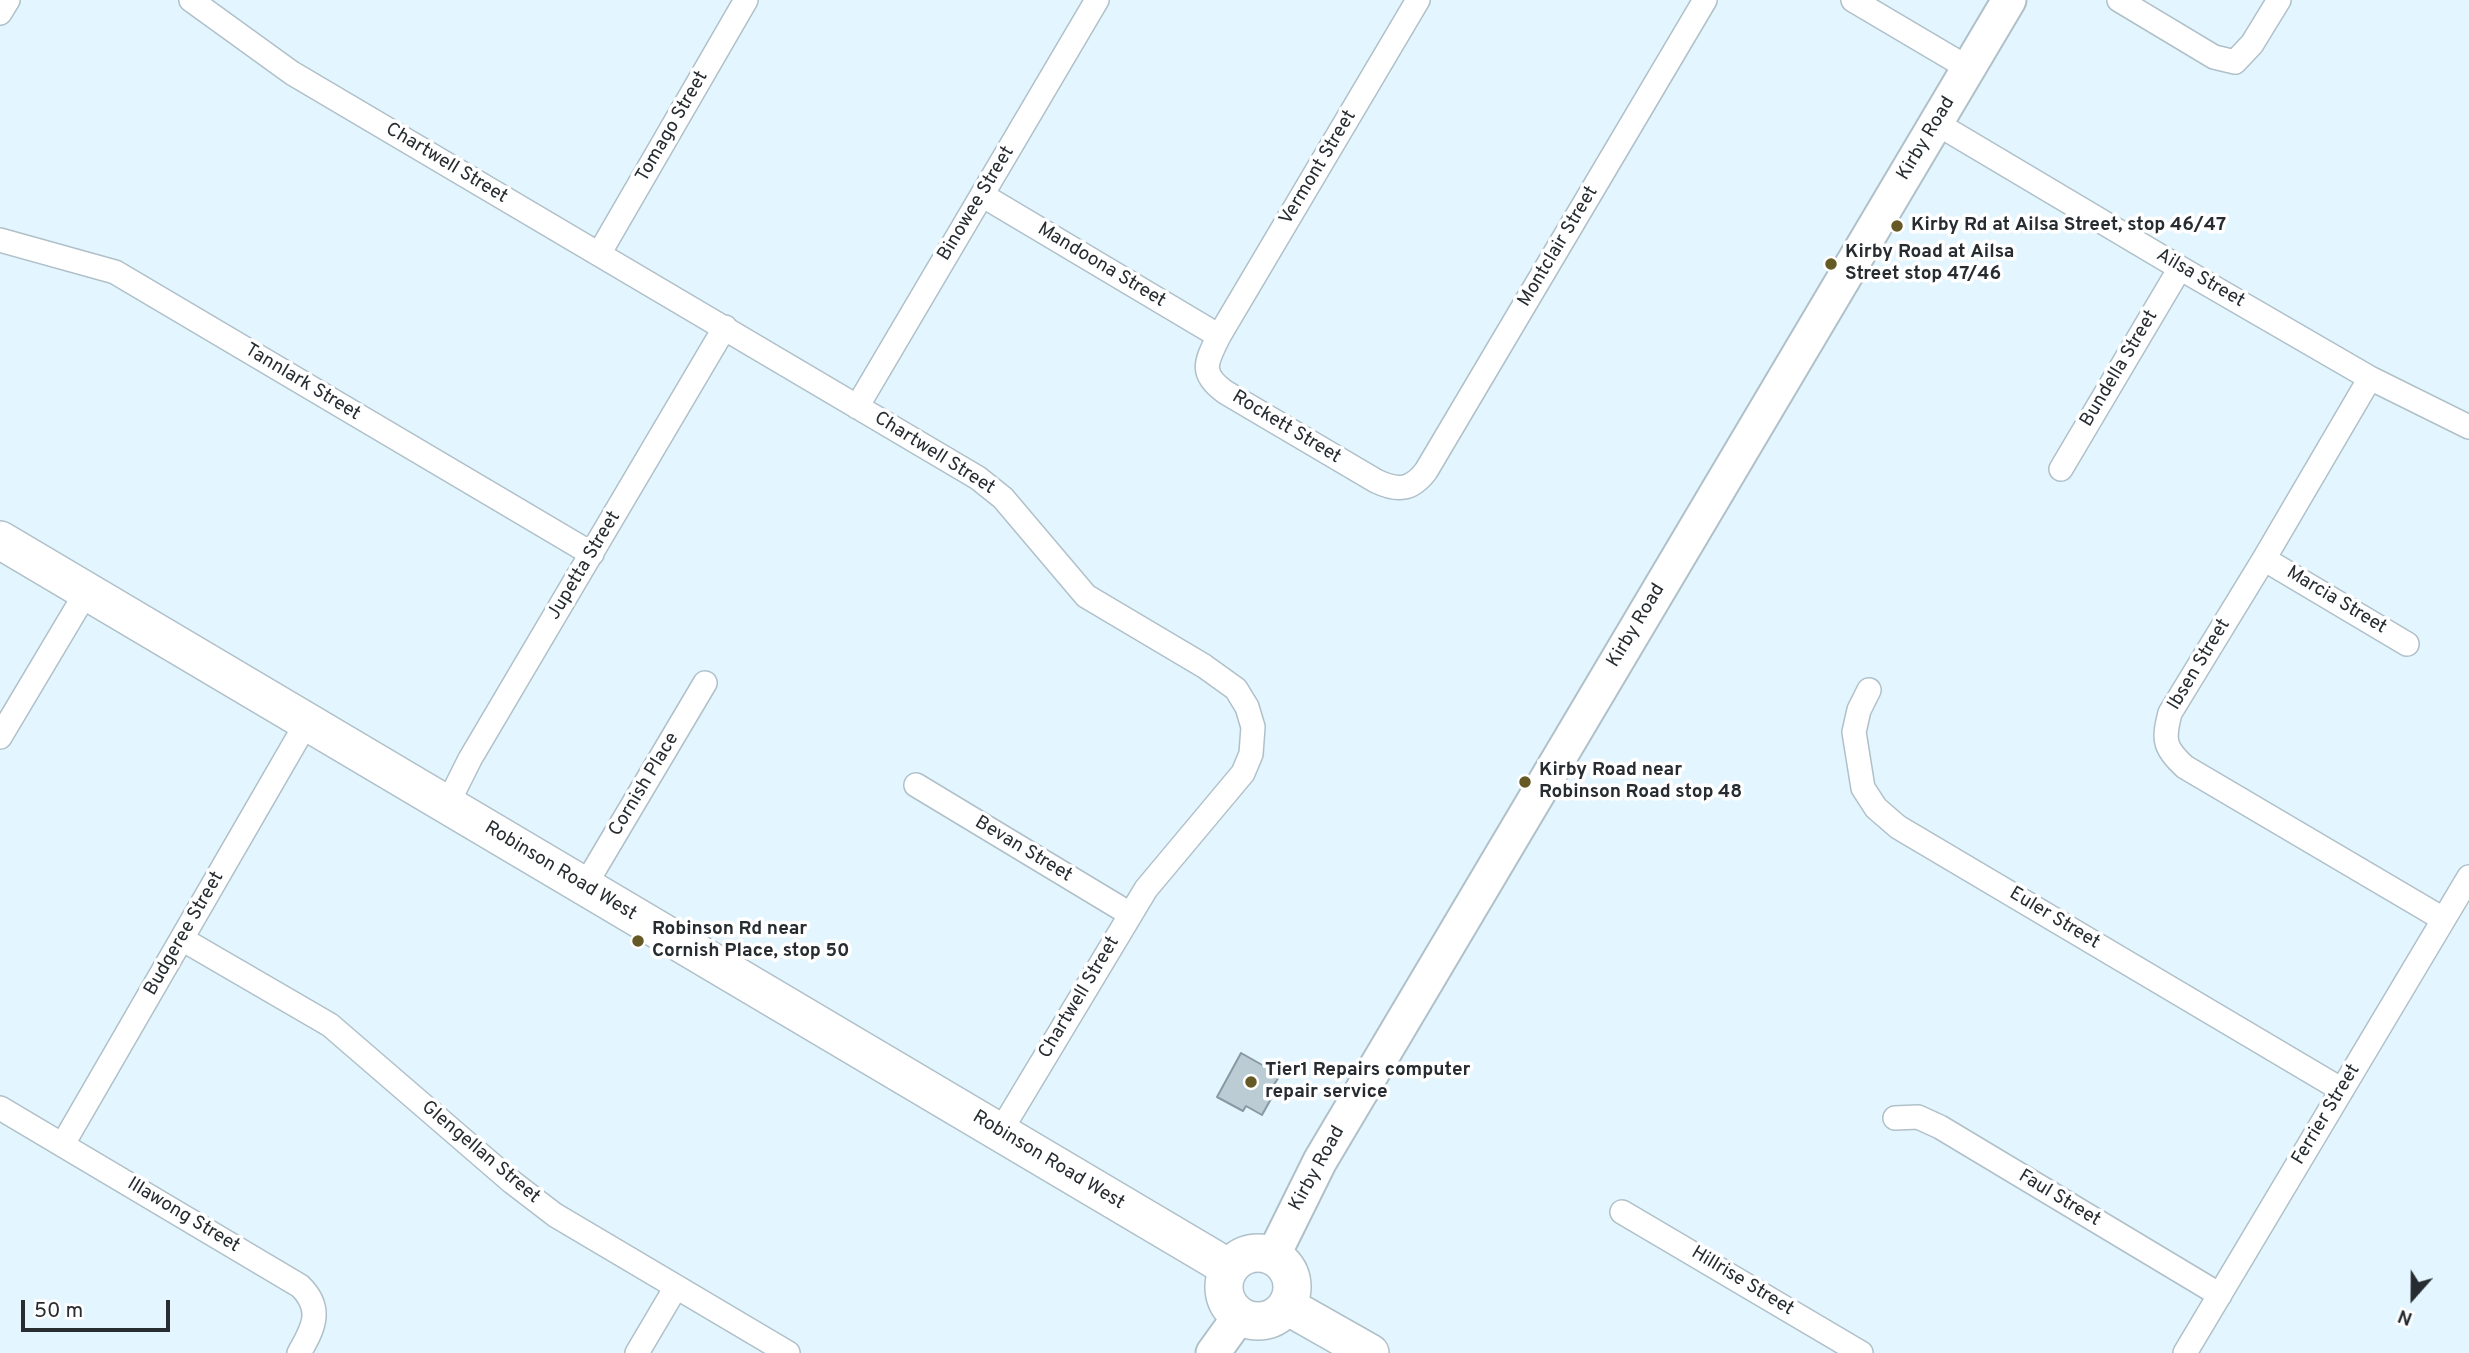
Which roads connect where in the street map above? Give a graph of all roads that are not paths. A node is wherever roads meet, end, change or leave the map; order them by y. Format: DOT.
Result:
graph roads {
  1 [pos="8,0"];
  2 [pos="191,0"];
  3 [pos="746,0"];
  4 [pos="1097,0"];
  5 [pos="1418,0"];
  6 [pos="1705,0"];
  7 [pos="1853,0"];
  8 [pos="2009,0"];
  9 [pos="2119,0"];
  10 [pos="2279,0"];
  11 [pos="0,13"];
  12 [pos="1968,68"];
  13 [pos="1936,123"];
  14 [pos="982,195"];
  15 [pos="0,240"];
  16 [pos="599,254"];
  17 [pos="2180,268"];
  18 [pos="725,327"];
  19 [pos="1219,336"];
  20 [pos="2370,377"];
  21 [pos="857,407"];
  22 [pos="2469,427"];
  23 [pos="2061,469"];
  24 [pos="1407,488"];
  25 [pos="0,540"];
  26 [pos="592,554"];
  27 [pos="2264,559"];
  28 [pos="87,591"];
  29 [pos="2407,644"];
  30 [pos="705,683"];
  31 [pos="1870,690"];
  32 [pos="307,722"];
  33 [pos="0,737"];
  34 [pos="916,785"];
  35 [pos="447,805"];
  36 [pos="2469,877"];
  37 [pos="584,887"];
  38 [pos="1130,914"];
  39 [pos="2443,919"];
  40 [pos="182,939"];
  41 [pos="2342,1090"];
  42 [pos="0,1108"];
  43 [pos="1895,1118"];
  44 [pos="1000,1132"];
  45 [pos="62,1144"];
  46 [pos="1622,1212"];
  47 [pos="1273,1256"];
  48 [pos="1229,1268"];
  49 [pos="676,1287"];
  50 [pos="2220,1295"];
  51 [pos="1287,1306"];
  52 [pos="1239,1317"];
  53 [pos="299,1353"];
  54 [pos="637,1353"];
  55 [pos="788,1353"];
  56 [pos="1213,1353"];
  57 [pos="1370,1353"];
  58 [pos="1861,1353"];
  59 [pos="2185,1353"];
  1 -- 11 [label="street"];
  2 -- 16 [label="street, Chartwell Street"];
  3 -- 16 [label="street, Tomago Street"];
  4 -- 14 [label="street, Binowee Street"];
  5 -- 19 [label="street, Vermont Street"];
  6 -- 24 [label="street, Montclair Street"];
  7 -- 12 [label="street"];
  8 -- 12 [label="street, Kirby Road"];
  9 -- 10 [label="street"];
  12 -- 13 [label="street, Kirby Road"];
  13 -- 17 [label="street, Ailsa Street"];
  13 -- 47 [label="street, Kirby Road"];
  14 -- 19 [label="street, Mandoona Street"];
  14 -- 21 [label="street, Binowee Street"];
  15 -- 26 [label="street, Tannlark Street"];
  16 -- 18 [label="street, Chartwell Street"];
  17 -- 20 [label="street, Ailsa Street"];
  17 -- 23 [label="street, Bundella Street"];
  18 -- 21 [label="street, Chartwell Street"];
  18 -- 26 [label="street, Jupetta Street"];
  19 -- 24 [label="street, Rockett Street"];
  20 -- 22 [label="street, Ailsa Street"];
  20 -- 27 [label="street, Ibsen Street"];
  21 -- 38 [label="street, Chartwell Street"];
  25 -- 28 [label="main road, Robinson Road West"];
  26 -- 35 [label="street, Jupetta Street"];
  27 -- 29 [label="street, Marcia Street"];
  27 -- 39 [label="street, Ibsen Street"];
  28 -- 32 [label="main road, Robinson Road West"];
  28 -- 33 [label="street"];
  30 -- 37 [label="street, Cornish Place"];
  31 -- 41 [label="street, Euler Street"];
  32 -- 35 [label="main road, Robinson Road West"];
  32 -- 40 [label="street, Budgeree Street"];
  34 -- 38 [label="street, Bevan Street"];
  35 -- 37 [label="main road, Robinson Road West"];
  36 -- 39 [label="street, Ferrier Street"];
  37 -- 44 [label="main road, Robinson Road West"];
  38 -- 44 [label="street, Chartwell Street"];
  39 -- 41 [label="street, Ferrier Street"];
  40 -- 45 [label="street, Budgeree Street"];
  40 -- 49 [label="street, Glengellan Street"];
  41 -- 50 [label="street, Ferrier Street"];
  42 -- 45 [label="street, Illawong Street"];
  43 -- 50 [label="street, Faul Street"];
  44 -- 48 [label="main road, Robinson Road West"];
  45 -- 53 [label="street, Illawong Street"];
  46 -- 58 [label="street, Hillrise Street"];
  47 -- 48 [label="main road"];
  47 -- 51 [label="main road"];
  48 -- 52 [label="main road"];
  49 -- 54 [label="street"];
  49 -- 55 [label="street, Glengellan Street"];
  50 -- 59 [label="street, Ferrier Street"];
  51 -- 52 [label="main road"];
  51 -- 57 [label="main road"];
  52 -- 56 [label="street"];
}
